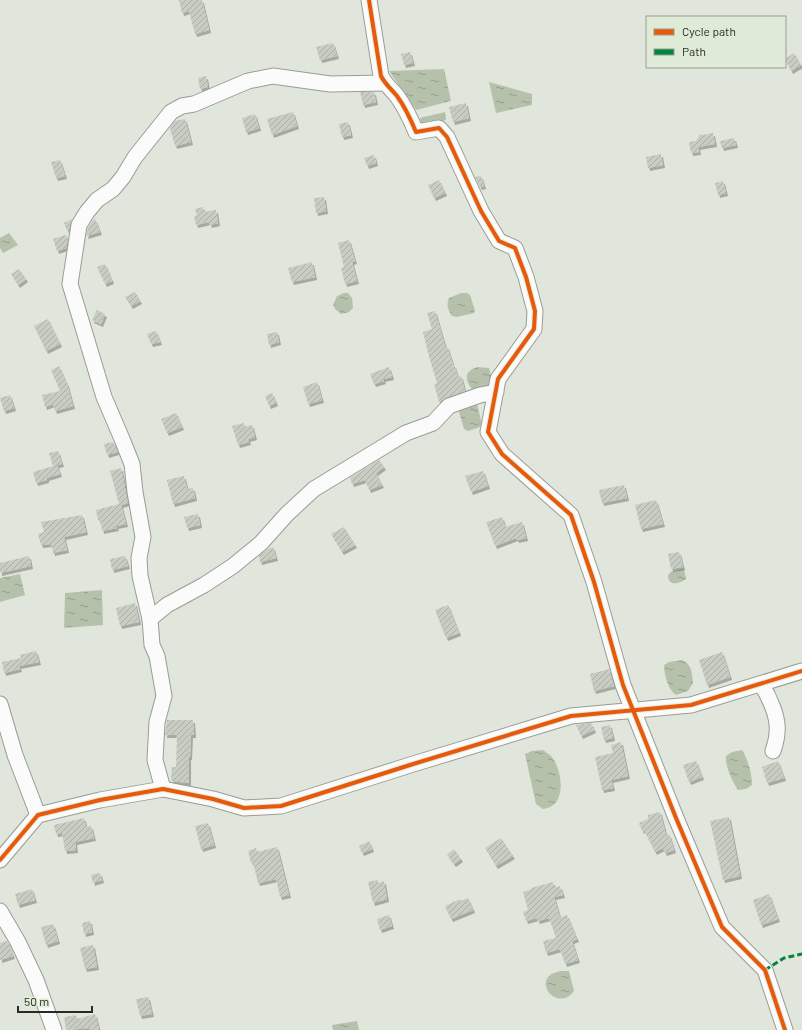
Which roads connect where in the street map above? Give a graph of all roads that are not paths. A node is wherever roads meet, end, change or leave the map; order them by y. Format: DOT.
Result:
graph roads {
  1 [pos="369,0"];
  2 [pos="385,83"];
  3 [pos="496,392"];
  4 [pos="150,619"];
  5 [pos="802,671"];
  6 [pos="761,684"];
  7 [pos="0,704"];
  8 [pos="633,710"];
  9 [pos="773,751"];
  10 [pos="163,789"];
  11 [pos="38,815"];
  12 [pos="0,860"];
  13 [pos="0,911"];
  14 [pos="54,1030"];
  15 [pos="785,1030"];
  1 -- 2 [label="street"];
  2 -- 3 [label="street"];
  2 -- 4 [label="street"];
  3 -- 4 [label="street"];
  3 -- 8 [label="street"];
  4 -- 10 [label="street"];
  5 -- 6 [label="street"];
  6 -- 8 [label="street"];
  6 -- 9 [label="street"];
  7 -- 11 [label="street"];
  8 -- 10 [label="street"];
  8 -- 15 [label="street"];
  10 -- 11 [label="street"];
  11 -- 12 [label="street"];
  13 -- 14 [label="street"];
}
